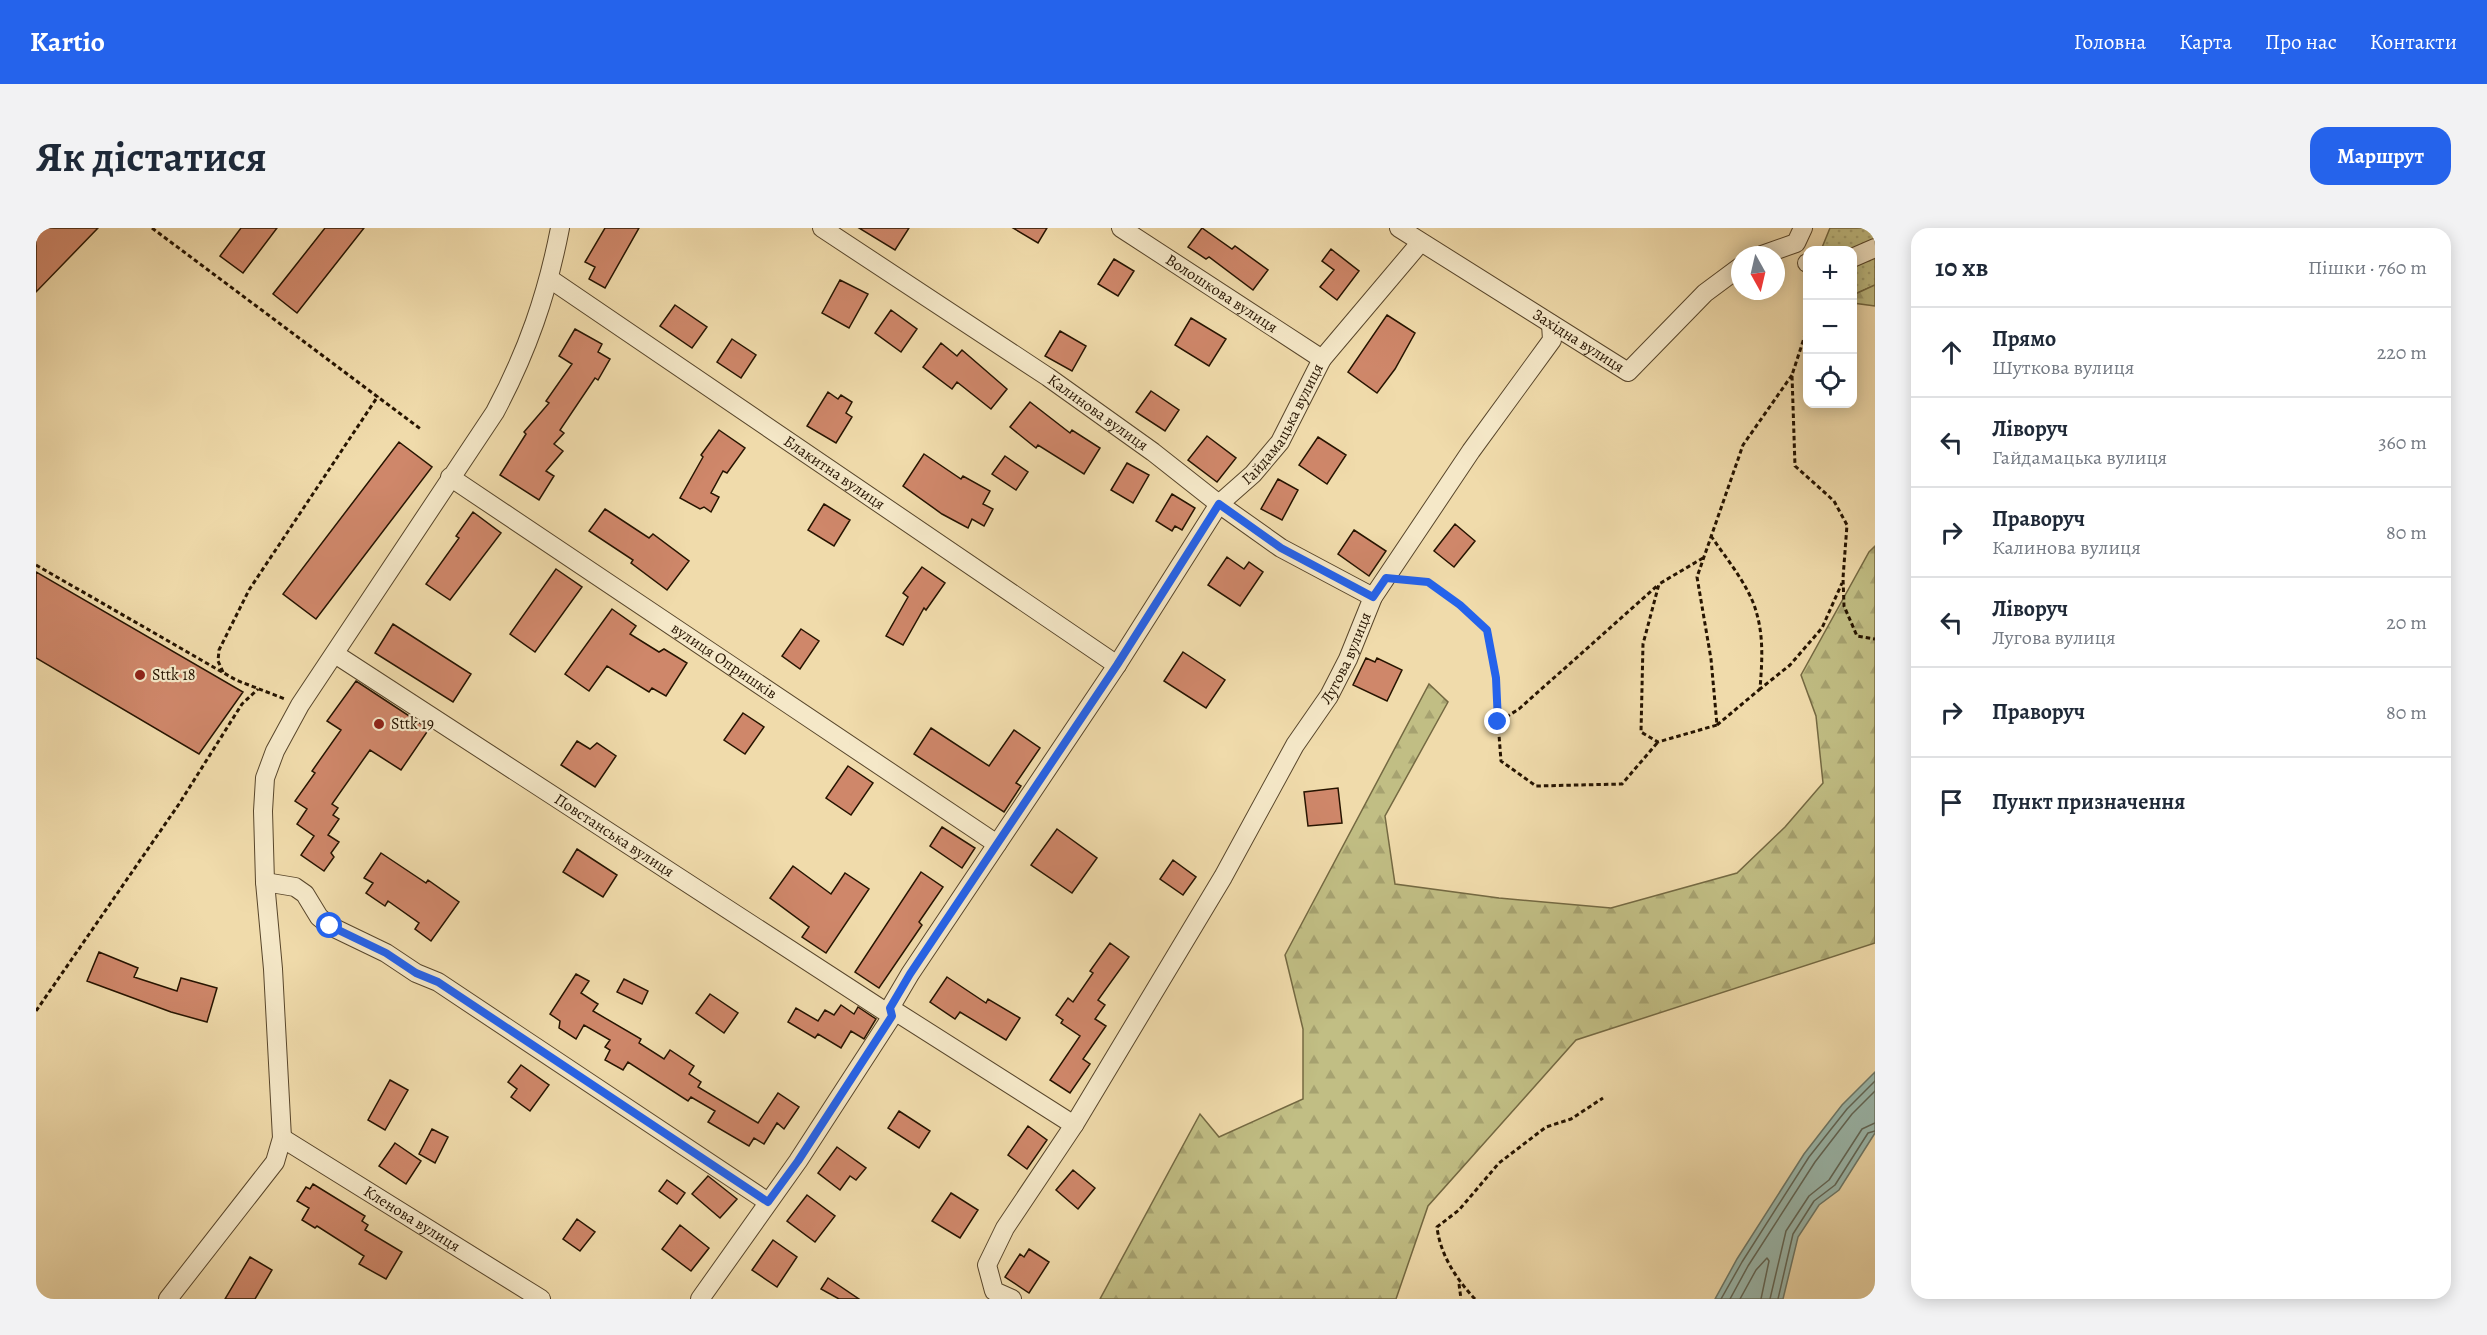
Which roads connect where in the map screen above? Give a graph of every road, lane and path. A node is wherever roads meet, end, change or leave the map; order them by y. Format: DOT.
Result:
graph roads {
  1 [pos="152,228"];
  2 [pos="560,228"];
  3 [pos="822,228"];
  4 [pos="1121,228"];
  5 [pos="1399,228"];
  6 [pos="1800,235"];
  7 [pos="1420,243"];
  8 [pos="1779,246"];
  9 [pos="1875,248"];
  10 [pos="1857,256"];
  11 [pos="1731,274"];
  12 [pos="550,279"];
  13 [pos="1551,324"];
  14 [pos="1803,341"];
  15 [pos="1322,359"];
  16 [pos="1792,375"];
  17 [pos="378,396"];
  18 [pos="422,430"];
  19 [pos="450,477"];
  20 [pos="1219,504"];
  21 [pos="1711,536"];
  22 [pos="1703,558"];
  23 [pos="36,565"];
  24 [pos="1386,578"];
  25 [pos="1843,581"];
  26 [pos="1659,584"];
  27 [pos="1373,597"];
  28 [pos="1875,639"];
  29 [pos="335,654"];
  30 [pos="1117,665"];
  31 [pos="223,672"];
  32 [pos="258,689"];
  33 [pos="1760,690"];
  34 [pos="300,705"];
  35 [pos="1498,722"];
  36 [pos="1717,725"];
  37 [pos="1659,742"];
  38 [pos="997,844"];
  39 [pos="265,882"];
  40 [pos="36,1011"];
  41 [pos="891,1012"];
  42 [pos="1603,1098"];
  43 [pos="1074,1125"];
  44 [pos="282,1138"];
  45 [pos="768,1202"];
  46 [pos="1459,1282"];
  47 [pos="168,1299"];
  48 [pos="541,1299"];
  49 [pos="700,1299"];
  50 [pos="1012,1299"];
  51 [pos="1461,1299"];
  52 [pos="1475,1299"];
  1 -- 17 [label="path"];
  2 -- 12 [label="street"];
  3 -- 20 [label="street, Калинова вулиця"];
  4 -- 15 [label="street, Волошкова вулиця"];
  5 -- 7 [label="street, Західна вулиця"];
  6 -- 8 [label="street"];
  7 -- 13 [label="street, Західна вулиця"];
  7 -- 15 [label="street, Гайдамацька вулиця"];
  9 -- 10 [label="street"];
  11 -- 13 [label="street, Західна вулиця"];
  12 -- 19 [label="street"];
  12 -- 30 [label="street, Блакитна вулиця"];
  13 -- 24 [label="street, Лугова вулиця"];
  14 -- 16 [label="path"];
  15 -- 20 [label="street, Гайдамацька вулиця"];
  16 -- 21 [label="path"];
  16 -- 25 [label="path"];
  17 -- 18 [label="path"];
  17 -- 31 [label="path"];
  19 -- 29 [label="street"];
  19 -- 38 [label="street, вулиця Опришків"];
  20 -- 27 [label="street, Калинова вулиця"];
  20 -- 30 [label="street, Гайдамацька вулиця"];
  21 -- 22 [label="path"];
  21 -- 33 [label="path"];
  22 -- 26 [label="path"];
  22 -- 36 [label="path"];
  23 -- 31 [label="path"];
  24 -- 27 [label="street, Лугова вулиця"];
  24 -- 35 [label="path"];
  25 -- 28 [label="path"];
  25 -- 33 [label="path"];
  26 -- 35 [label="path"];
  26 -- 37 [label="path"];
  27 -- 43 [label="street, Лугова вулиця"];
  29 -- 34 [label="street"];
  29 -- 41 [label="street, Повстанська вулиця"];
  30 -- 38 [label="street, Гайдамацька вулиця"];
  31 -- 32 [label="path"];
  32 -- 34 [label="path"];
  32 -- 40 [label="path"];
  33 -- 36 [label="path"];
  34 -- 39 [label="street"];
  35 -- 37 [label="path"];
  36 -- 37 [label="path"];
  38 -- 41 [label="street, Гайдамацька вулиця"];
  39 -- 44 [label="street"];
  39 -- 45 [label="street"];
  41 -- 43 [label="street, Повстанська вулиця"];
  41 -- 45 [label="street, Гайдамацька вулиця"];
  42 -- 46 [label="path"];
  43 -- 50 [label="street, Лугова вулиця"];
  44 -- 47 [label="street"];
  44 -- 48 [label="street, Кленова вулиця"];
  45 -- 49 [label="street, Гайдамацька вулиця"];
  46 -- 51 [label="path"];
  46 -- 52 [label="path"];
}
